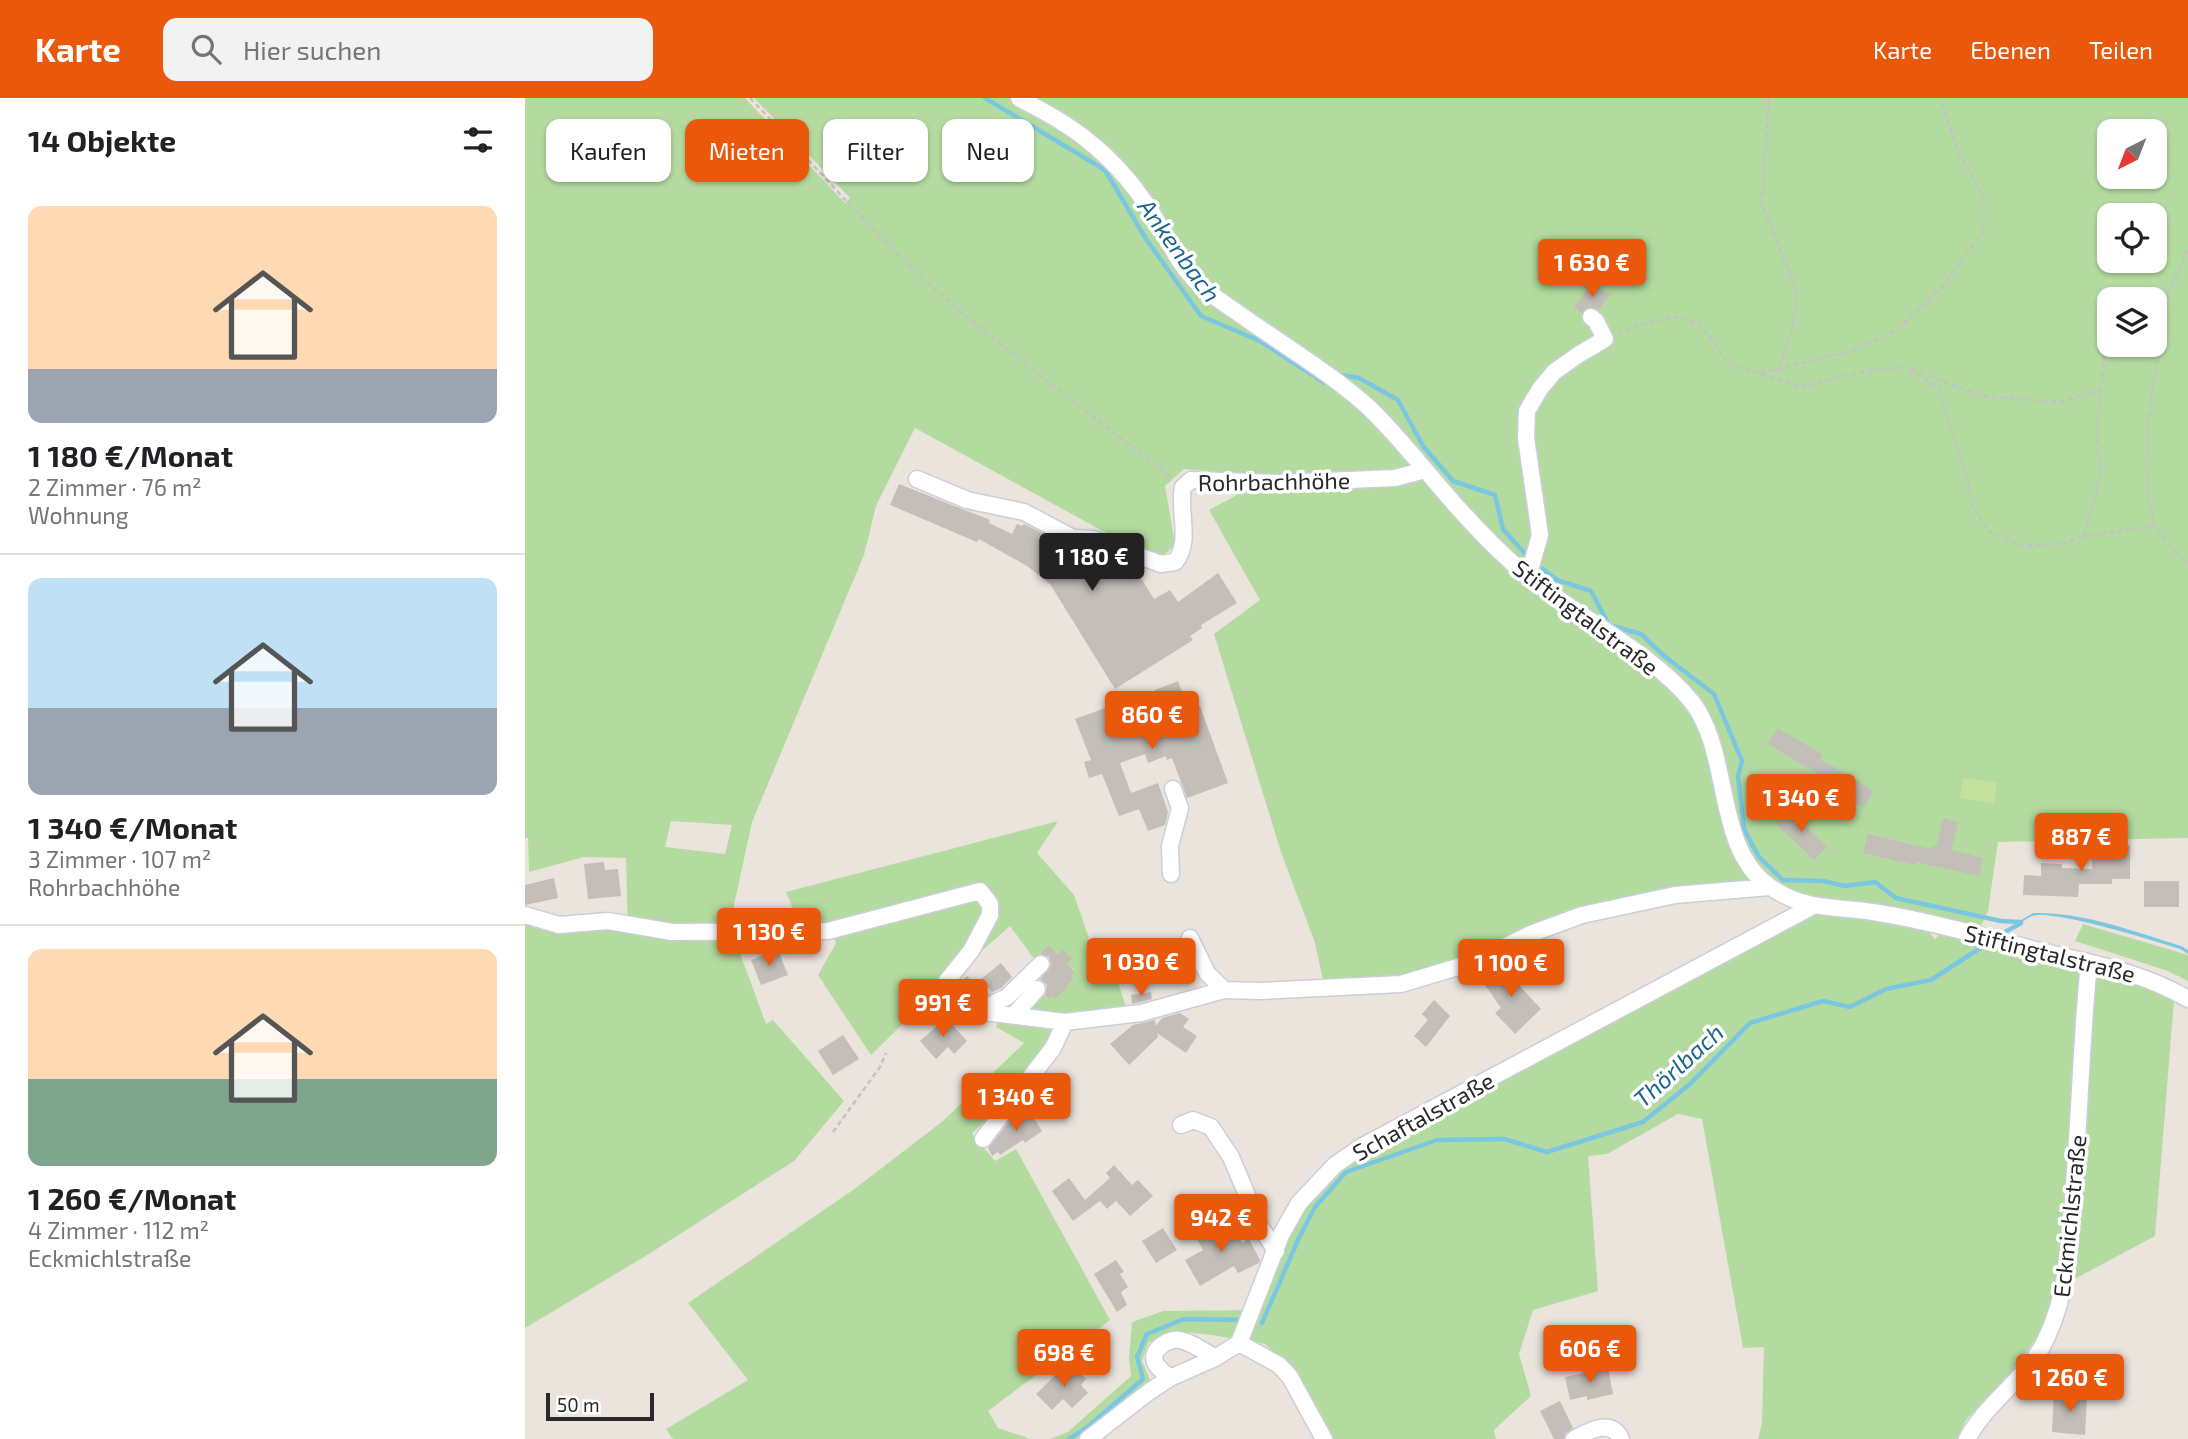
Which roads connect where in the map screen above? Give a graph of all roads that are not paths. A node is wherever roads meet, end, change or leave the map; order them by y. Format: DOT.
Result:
graph roads {
  1 [pos="1019,98"];
  2 [pos="1591,317"];
  3 [pos="1425,470"];
  4 [pos="917,479"];
  5 [pos="1528,577"];
  6 [pos="1173,789"];
  7 [pos="1171,874"];
  8 [pos="1770,887"];
  9 [pos="1813,906"];
  10 [pos="525,915"];
  11 [pos="1190,939"];
  12 [pos="2089,963"];
  13 [pos="1041,964"];
  14 [pos="1037,989"];
  15 [pos="1224,989"];
  16 [pos="2188,999"];
  17 [pos="986,1012"];
  18 [pos="1014,1015"];
  19 [pos="1065,1022"];
  20 [pos="1181,1125"];
  21 [pos="983,1139"];
  22 [pos="1276,1251"];
  23 [pos="1239,1343"];
  24 [pos="1215,1358"];
  25 [pos="1170,1378"];
  26 [pos="1322,1435"];
  27 [pos="1088,1439"];
  28 [pos="1574,1439"];
  29 [pos="1621,1439"];
  30 [pos="1967,1439"];
  1 -- 3 [label="street, Stiftingtalstraße"];
  2 -- 5 [label="street"];
  3 -- 4 [label="street, Rohrbachhöhe"];
  3 -- 5 [label="street, Stiftingtalstraße"];
  5 -- 8 [label="street, Stiftingtalstraße"];
  6 -- 7 [label="street"];
  8 -- 9 [label="street, Stiftingtalstraße"];
  8 -- 15 [label="street"];
  9 -- 12 [label="street, Stiftingtalstraße"];
  9 -- 22 [label="street, Schaftalstraße"];
  10 -- 17 [label="street"];
  11 -- 15 [label="street"];
  12 -- 16 [label="street, Stiftingtalstraße"];
  12 -- 30 [label="street, Eckmichlstraße"];
  13 -- 17 [label="street"];
  14 -- 18 [label="street"];
  15 -- 19 [label="street"];
  17 -- 18 [label="street"];
  18 -- 19 [label="street"];
  19 -- 21 [label="street"];
  20 -- 22 [label="street"];
  22 -- 23 [label="street, Schaftalstraße"];
  23 -- 24 [label="street"];
  23 -- 26 [label="street"];
  24 -- 25 [label="street"];
  24 -- 25 [label="street"];
  25 -- 27 [label="street"];
  28 -- 29 [label="street"];
}
